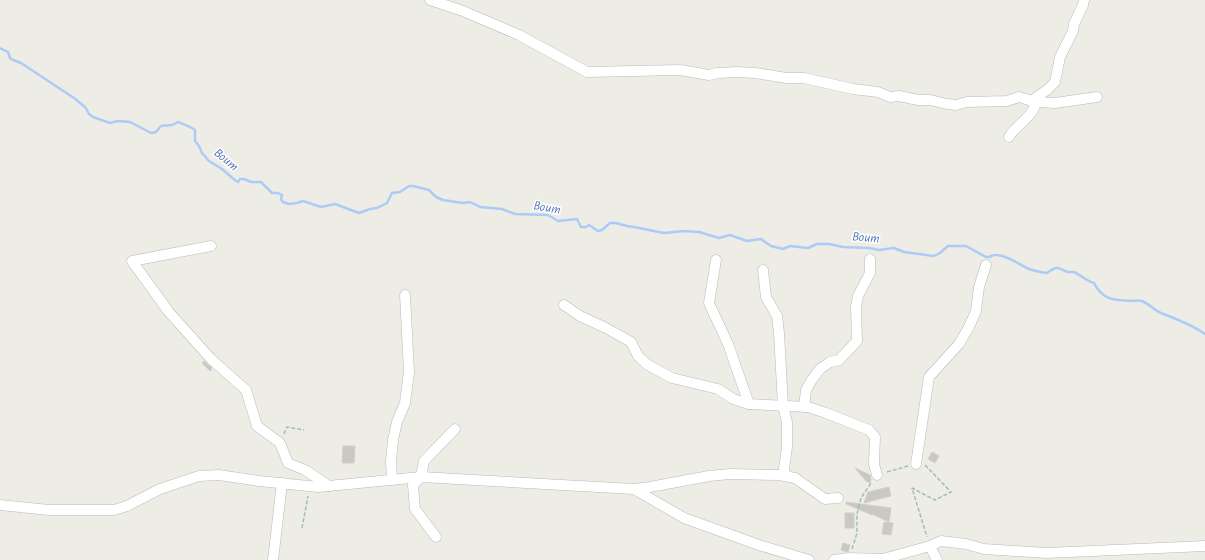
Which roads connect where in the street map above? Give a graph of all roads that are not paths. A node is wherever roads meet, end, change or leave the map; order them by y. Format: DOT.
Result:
graph roads {
  1 [pos="430,0"];
  2 [pos="1084,0"];
  3 [pos="1098,97"];
  4 [pos="1033,101"];
  5 [pos="1008,137"];
  6 [pos="211,246"];
  7 [pos="870,259"];
  8 [pos="716,260"];
  9 [pos="986,265"];
  10 [pos="763,270"];
  11 [pos="405,295"];
  12 [pos="564,305"];
  13 [pos="749,404"];
  14 [pos="783,406"];
  15 [pos="804,407"];
  16 [pos="455,429"];
  17 [pos="916,464"];
  18 [pos="878,475"];
  19 [pos="786,476"];
  20 [pos="421,477"];
  21 [pos="392,480"];
  22 [pos="282,483"];
  23 [pos="329,486"];
  24 [pos="634,489"];
  25 [pos="838,498"];
  26 [pos="0,505"];
  27 [pos="436,537"];
  28 [pos="930,546"];
  29 [pos="1205,546"];
  30 [pos="273,560"];
  31 [pos="809,560"];
  32 [pos="834,560"];
  33 [pos="937,560"];
  1 -- 4 [label="street"];
  2 -- 4 [label="street"];
  3 -- 4 [label="street"];
  4 -- 5 [label="street"];
  6 -- 23 [label="street"];
  7 -- 15 [label="street"];
  8 -- 13 [label="street"];
  9 -- 17 [label="street"];
  10 -- 14 [label="street"];
  11 -- 21 [label="street"];
  12 -- 13 [label="street"];
  13 -- 14 [label="street"];
  14 -- 15 [label="street"];
  14 -- 19 [label="street"];
  15 -- 18 [label="street"];
  16 -- 20 [label="street"];
  19 -- 24 [label="street"];
  19 -- 25 [label="street"];
  20 -- 21 [label="street"];
  20 -- 24 [label="street"];
  20 -- 27 [label="street"];
  21 -- 23 [label="street"];
  22 -- 23 [label="street"];
  22 -- 26 [label="street"];
  22 -- 30 [label="street"];
  24 -- 31 [label="street"];
  28 -- 29 [label="street"];
  28 -- 32 [label="street"];
  28 -- 33 [label="street"];
}
